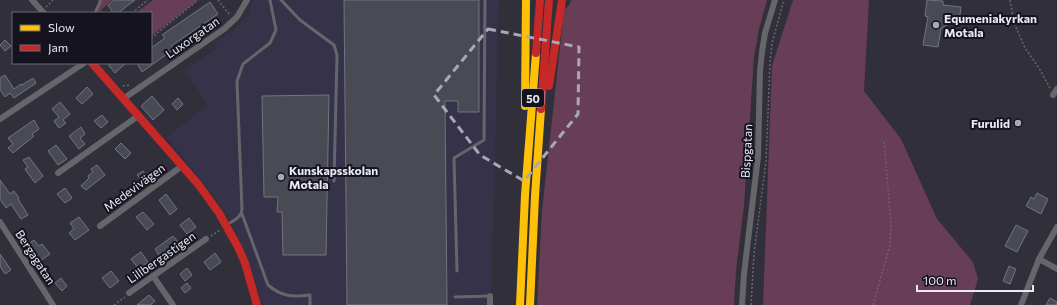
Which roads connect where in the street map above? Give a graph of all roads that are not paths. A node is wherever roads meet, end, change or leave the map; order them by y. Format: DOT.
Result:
graph roads {
  1 [pos="32,0"];
  2 [pos="101,0"];
  3 [pos="247,0"];
  4 [pos="270,0"];
  5 [pos="281,0"];
  6 [pos="485,0"];
  7 [pos="526,0"];
  8 [pos="540,0"];
  9 [pos="549,0"];
  10 [pos="562,0"];
  11 [pos="775,0"];
  12 [pos="43,12"];
  13 [pos="95,12"];
  14 [pos="82,64"];
  15 [pos="93,64"];
  16 [pos="1057,89"];
  17 [pos="1055,96"];
  18 [pos="123,99"];
  19 [pos="138,116"];
  20 [pos="0,119"];
  21 [pos="540,122"];
  22 [pos="182,166"];
  23 [pos="58,173"];
  24 [pos="334,181"];
  25 [pos="525,195"];
  26 [pos="242,214"];
  27 [pos="0,222"];
  28 [pos="100,226"];
  29 [pos="224,227"];
  30 [pos="1057,227"];
  31 [pos="206,239"];
  32 [pos="1039,259"];
  33 [pos="1057,268"];
  34 [pos="458,272"];
  35 [pos="153,276"];
  36 [pos="129,293"];
  37 [pos="490,296"];
  38 [pos="455,297"];
  39 [pos="53,305"];
  40 [pos="173,305"];
  41 [pos="257,305"];
  42 [pos="310,305"];
  43 [pos="490,305"];
  44 [pos="520,305"];
  45 [pos="530,305"];
  46 [pos="742,305"];
  47 [pos="1021,305"];
  1 -- 12 [label="street"];
  2 -- 13 [label="lane"];
  3 -- 18 [label="street, Luxorgatan"];
  4 -- 26 [label="lane"];
  5 -- 24 [label="lane"];
  6 -- 34 [label="lane"];
  7 -- 25 [label="main road"];
  8 -- 25 [label="main road, 50"];
  9 -- 21 [label="main road, 50"];
  10 -- 21 [label="main road"];
  11 -- 46 [label="street, Bispgatan"];
  14 -- 20 [label="street"];
  15 -- 18 [label="main road, Medevivägen"];
  16 -- 17 [label="street"];
  18 -- 19 [label="main road, Medevivägen"];
  19 -- 22 [label="main road, Medevivägen"];
  19 -- 23 [label="street"];
  21 -- 45 [label="main road, 50"];
  22 -- 28 [label="street, Medevivägen"];
  22 -- 29 [label="main road, Medevivägen"];
  25 -- 44 [label="main road, 50"];
  26 -- 29 [label="lane"];
  26 -- 42 [label="lane"];
  27 -- 39 [label="street, Bergagatan"];
  29 -- 41 [label="main road, Medevivägen"];
  30 -- 32 [label="street"];
  31 -- 35 [label="street, Lillbergastigen"];
  32 -- 33 [label="street"];
  32 -- 47 [label="street"];
  35 -- 36 [label="street, Lillbergastigen"];
  35 -- 40 [label="street"];
  37 -- 38 [label="lane"];
  37 -- 43 [label="street"];
}
